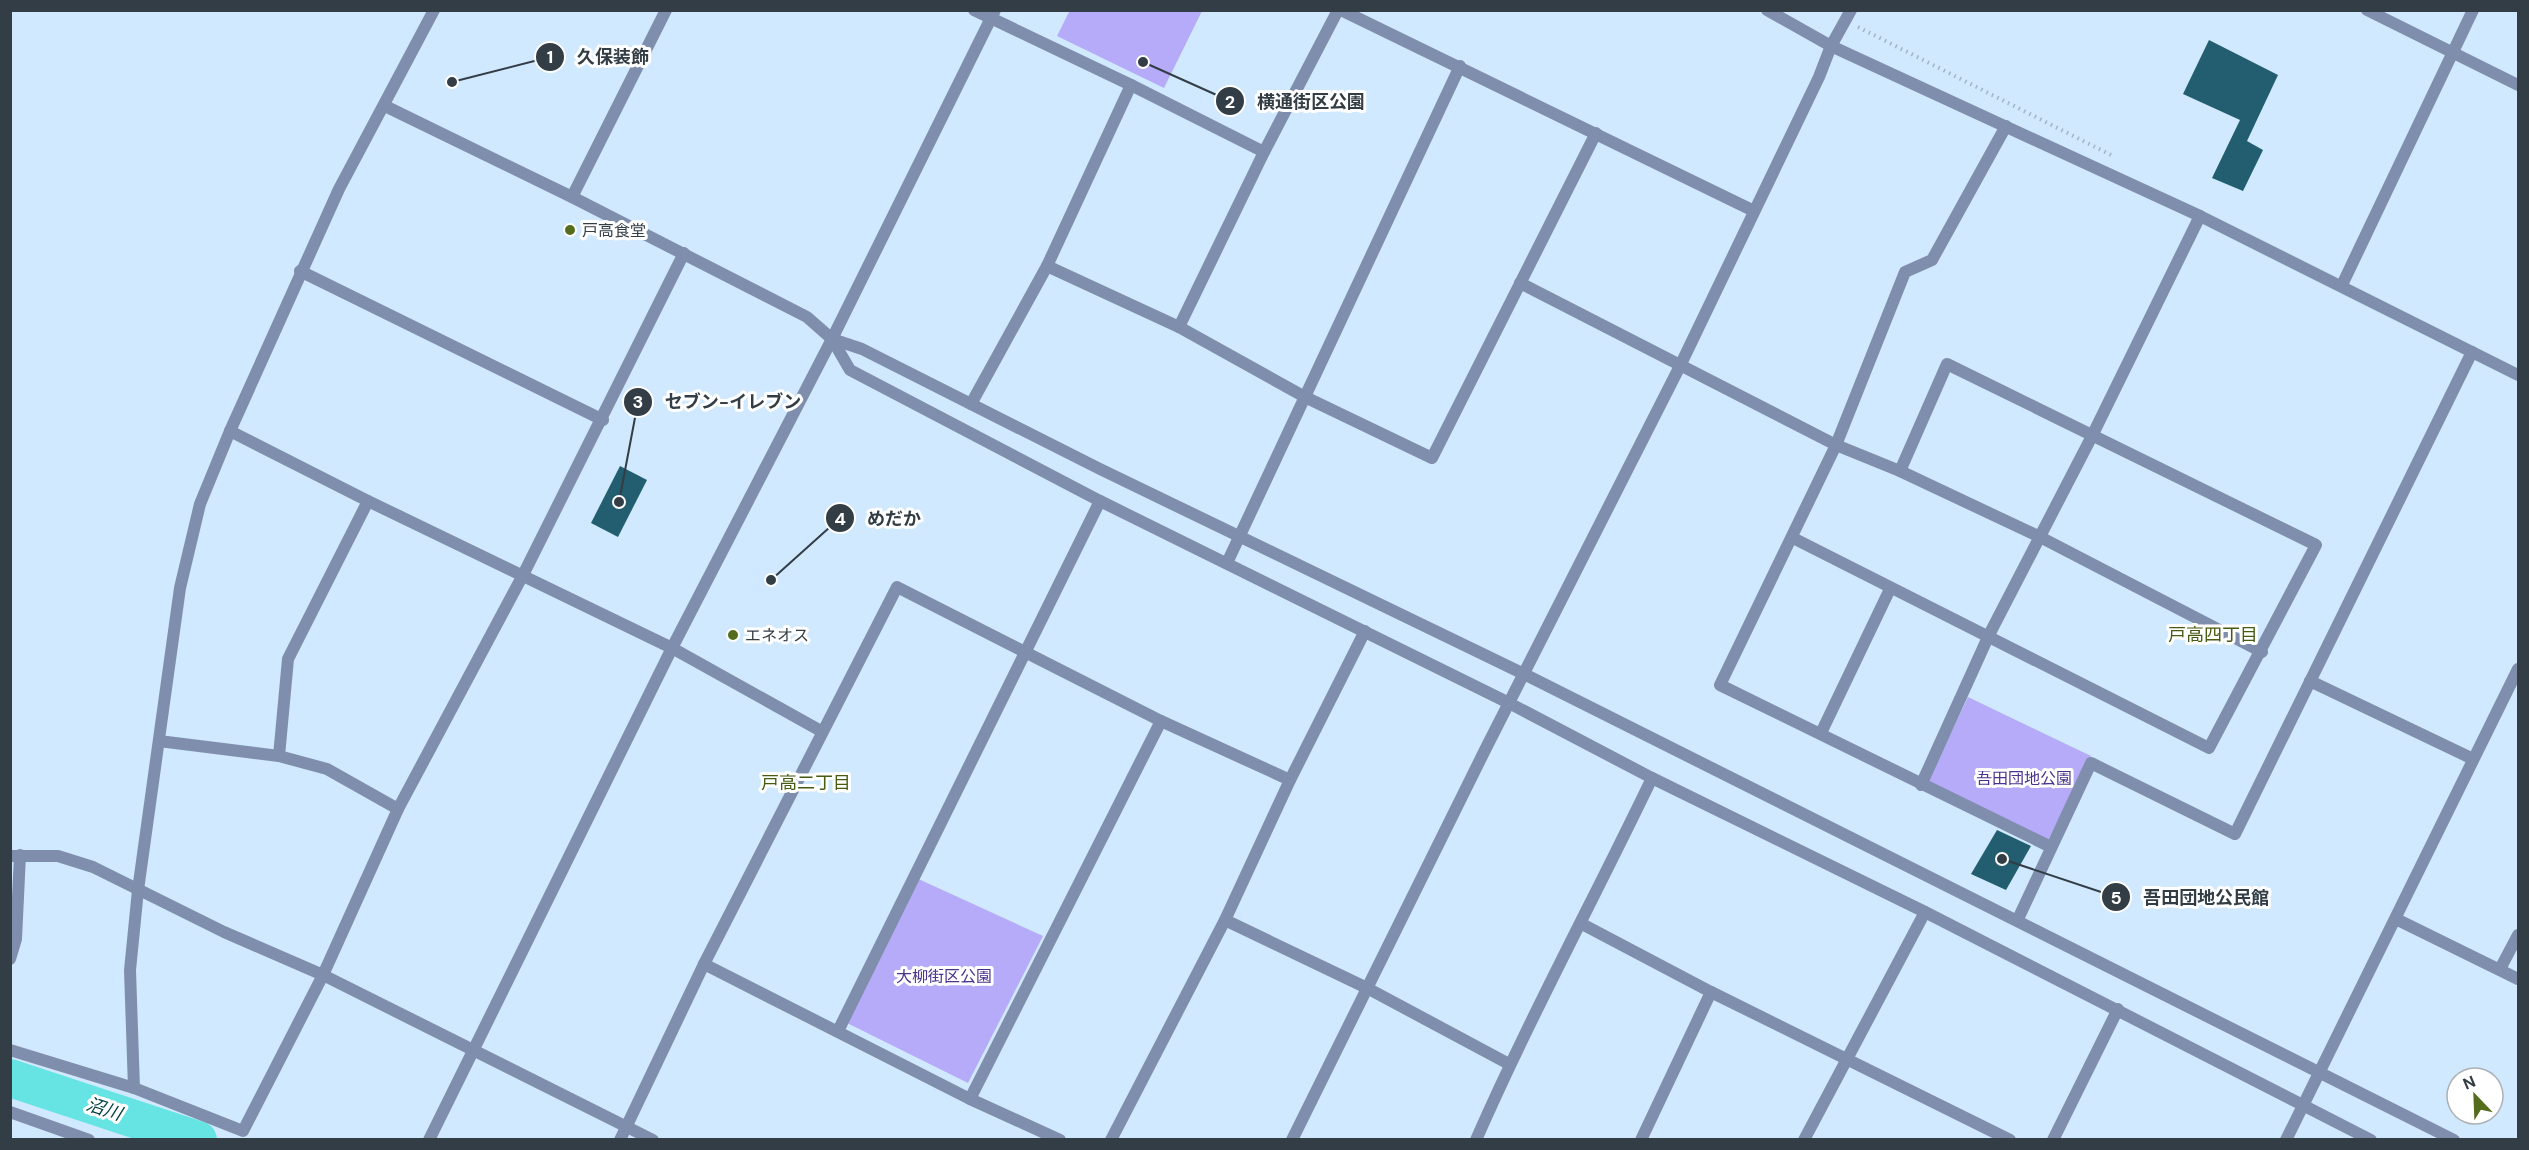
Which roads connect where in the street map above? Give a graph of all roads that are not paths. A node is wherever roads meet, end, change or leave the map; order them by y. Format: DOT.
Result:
graph roads {
  1 [pos="434,10"];
  2 [pos="666,10"];
  3 [pos="974,10"];
  4 [pos="1339,10"];
  5 [pos="1767,10"];
  6 [pos="1851,10"];
  7 [pos="2367,10"];
  8 [pos="2473,10"];
  9 [pos="993,15"];
  10 [pos="1831,46"];
  11 [pos="2452,53"];
  12 [pos="1460,66"];
  13 [pos="1131,85"];
  14 [pos="2518,85"];
  15 [pos="385,106"];
  16 [pos="2006,126"];
  17 [pos="1596,133"];
  18 [pos="1264,152"];
  19 [pos="572,197"];
  20 [pos="1754,211"];
  21 [pos="2200,216"];
  22 [pos="684,253"];
  23 [pos="1047,266"];
  24 [pos="300,271"];
  25 [pos="1520,283"];
  26 [pos="2342,285"];
  27 [pos="1179,327"];
  28 [pos="832,339"];
  29 [pos="2472,352"];
  30 [pos="1680,366"];
  31 [pos="2518,375"];
  32 [pos="1305,397"];
  33 [pos="971,404"];
  34 [pos="603,420"];
  35 [pos="230,431"];
  36 [pos="2092,436"];
  37 [pos="1836,445"];
  38 [pos="1900,471"];
  39 [pos="368,501"];
  40 [pos="1100,501"];
  41 [pos="1239,536"];
  42 [pos="2040,537"];
  43 [pos="1793,538"];
  44 [pos="1227,563"];
  45 [pos="523,575"];
  46 [pos="1890,589"];
  47 [pos="1365,632"];
  48 [pos="1989,636"];
  49 [pos="672,648"];
  50 [pos="1025,652"];
  51 [pos="2262,652"];
  52 [pos="2518,669"];
  53 [pos="1524,674"];
  54 [pos="2310,681"];
  55 [pos="1509,703"];
  56 [pos="1161,721"];
  57 [pos="821,731"];
  58 [pos="1821,733"];
  59 [pos="159,741"];
  60 [pos="279,756"];
  61 [pos="2473,759"];
  62 [pos="1652,778"];
  63 [pos="1290,780"];
  64 [pos="1921,785"];
  65 [pos="398,809"];
  66 [pos="2051,846"];
  67 [pos="16,855"];
  68 [pos="138,890"];
  69 [pos="1925,912"];
  70 [pos="2018,919"];
  71 [pos="2396,919"];
  72 [pos="1225,920"];
  73 [pos="1582,924"];
  74 [pos="2518,935"];
  75 [pos="10,959"];
  76 [pos="704,964"];
  77 [pos="2500,969"];
  78 [pos="323,975"];
  79 [pos="2518,979"];
  80 [pos="1367,988"];
  81 [pos="1711,992"];
  82 [pos="2118,1010"];
  83 [pos="838,1031"];
  84 [pos="10,1050"];
  85 [pos="474,1051"];
  86 [pos="1846,1058"];
  87 [pos="1509,1064"];
  88 [pos="2319,1073"];
  89 [pos="134,1088"];
  90 [pos="970,1098"];
  91 [pos="2303,1104"];
  92 [pos="10,1112"];
  93 [pos="627,1126"];
  94 [pos="89,1140"];
  95 [pos="429,1140"];
  96 [pos="620,1140"];
  97 [pos="653,1140"];
  98 [pos="1060,1140"];
  99 [pos="1111,1140"];
  100 [pos="1292,1140"];
  101 [pos="1476,1140"];
  102 [pos="1641,1140"];
  103 [pos="1804,1140"];
  104 [pos="2010,1140"];
  105 [pos="2053,1140"];
  106 [pos="2286,1140"];
  107 [pos="2372,1140"];
  108 [pos="2454,1140"];
  1 -- 15 [label="street"];
  2 -- 19 [label="street"];
  3 -- 9 [label="street"];
  4 -- 12 [label="street"];
  4 -- 18 [label="street"];
  5 -- 10 [label="street"];
  6 -- 10 [label="street"];
  7 -- 11 [label="street"];
  8 -- 11 [label="street"];
  9 -- 13 [label="street"];
  9 -- 28 [label="street"];
  10 -- 16 [label="street"];
  10 -- 20 [label="street"];
  11 -- 14 [label="street"];
  11 -- 26 [label="street"];
  12 -- 17 [label="street"];
  12 -- 32 [label="street"];
  13 -- 18 [label="street"];
  13 -- 23 [label="street"];
  15 -- 19 [label="street"];
  15 -- 24 [label="street"];
  16 -- 21 [label="street"];
  16 -- 37 [label="street"];
  17 -- 20 [label="street"];
  17 -- 25 [label="street"];
  18 -- 27 [label="street"];
  19 -- 22 [label="street"];
  20 -- 30 [label="street"];
  21 -- 26 [label="street"];
  21 -- 36 [label="street"];
  22 -- 28 [label="street"];
  22 -- 34 [label="street"];
  23 -- 27 [label="street"];
  23 -- 33 [label="street"];
  24 -- 34 [label="street"];
  24 -- 35 [label="street"];
  25 -- 30 [label="street"];
  25 -- 32 [label="street"];
  26 -- 29 [label="street"];
  27 -- 32 [label="street"];
  28 -- 33 [label="street"];
  28 -- 40 [label="street"];
  28 -- 49 [label="street"];
  29 -- 31 [label="street"];
  29 -- 54 [label="street"];
  30 -- 37 [label="street"];
  30 -- 53 [label="street"];
  32 -- 41 [label="street"];
  33 -- 41 [label="street"];
  34 -- 45 [label="street"];
  35 -- 39 [label="street"];
  35 -- 59 [label="street"];
  36 -- 38 [label="street"];
  36 -- 42 [label="street"];
  36 -- 51 [label="street"];
  37 -- 38 [label="street"];
  37 -- 43 [label="street"];
  38 -- 42 [label="street"];
  39 -- 45 [label="street"];
  39 -- 60 [label="street"];
  40 -- 44 [label="street"];
  40 -- 50 [label="street"];
  41 -- 44 [label="street"];
  41 -- 53 [label="street"];
  42 -- 48 [label="street"];
  42 -- 51 [label="street"];
  43 -- 46 [label="street"];
  43 -- 58 [label="street"];
  44 -- 47 [label="street"];
  45 -- 49 [label="street"];
  45 -- 65 [label="street"];
  46 -- 48 [label="street"];
  46 -- 58 [label="street"];
  47 -- 55 [label="street"];
  47 -- 63 [label="street"];
  48 -- 51 [label="street"];
  48 -- 64 [label="street"];
  49 -- 57 [label="street"];
  49 -- 85 [label="street"];
  50 -- 56 [label="street"];
  50 -- 57 [label="street"];
  50 -- 83 [label="street"];
  52 -- 61 [label="street"];
  53 -- 55 [label="street"];
  53 -- 70 [label="street"];
  54 -- 61 [label="street"];
  54 -- 66 [label="street"];
  55 -- 62 [label="street"];
  55 -- 80 [label="street"];
  56 -- 63 [label="street"];
  56 -- 90 [label="street"];
  57 -- 76 [label="street"];
  58 -- 64 [label="street"];
  59 -- 60 [label="street"];
  59 -- 68 [label="street"];
  60 -- 65 [label="street"];
  61 -- 71 [label="street"];
  62 -- 69 [label="street"];
  62 -- 73 [label="street"];
  63 -- 72 [label="street"];
  64 -- 66 [label="street"];
  65 -- 78 [label="street"];
  66 -- 70 [label="street"];
  67 -- 68 [label="street"];
  67 -- 75 [label="street"];
  68 -- 78 [label="street"];
  68 -- 89 [label="street"];
  69 -- 82 [label="street"];
  69 -- 86 [label="street"];
  70 -- 88 [label="street"];
  71 -- 77 [label="street"];
  71 -- 88 [label="street"];
  72 -- 80 [label="street"];
  72 -- 99 [label="street"];
  73 -- 81 [label="street"];
  73 -- 87 [label="street"];
  74 -- 77 [label="street"];
  76 -- 83 [label="street"];
  76 -- 93 [label="street"];
  77 -- 79 [label="street"];
  78 -- 85 [label="street"];
  78 -- 89 [label="street"];
  80 -- 87 [label="street"];
  80 -- 100 [label="street"];
  81 -- 86 [label="street"];
  81 -- 102 [label="street"];
  82 -- 91 [label="street"];
  82 -- 105 [label="street"];
  83 -- 90 [label="street"];
  84 -- 89 [label="street"];
  85 -- 93 [label="street"];
  85 -- 95 [label="street"];
  86 -- 103 [label="street"];
  86 -- 104 [label="street"];
  87 -- 101 [label="street"];
  88 -- 91 [label="street"];
  88 -- 108 [label="street"];
  90 -- 98 [label="street"];
  91 -- 106 [label="street"];
  91 -- 107 [label="street"];
  92 -- 94 [label="street"];
  93 -- 96 [label="street"];
  93 -- 97 [label="street"];
}
